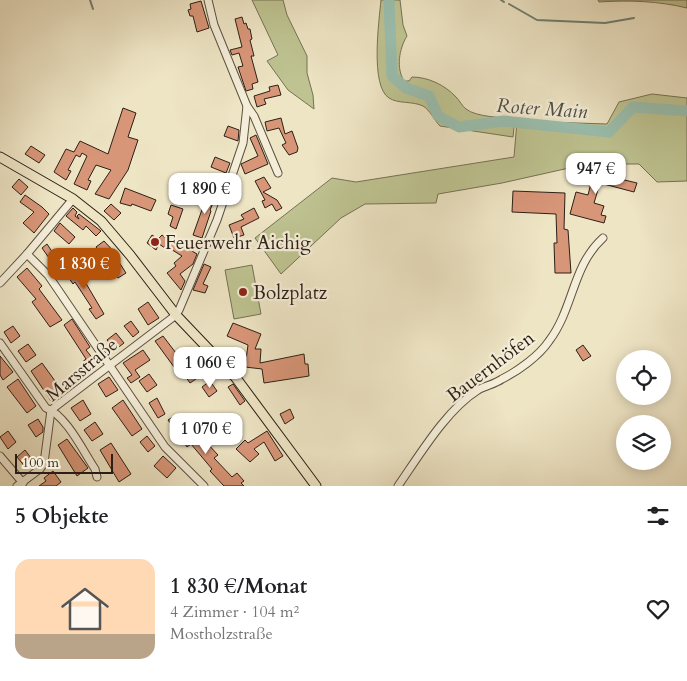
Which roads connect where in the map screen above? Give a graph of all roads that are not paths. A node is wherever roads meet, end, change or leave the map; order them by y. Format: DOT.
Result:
graph roads {
  1 [pos="208,0"];
  2 [pos="247,106"];
  3 [pos="0,157"];
  4 [pos="278,173"];
  5 [pos="73,198"];
  6 [pos="603,238"];
  7 [pos="27,254"];
  8 [pos="0,283"];
  9 [pos="176,315"];
  10 [pos="0,343"];
  11 [pos="110,364"];
  12 [pos="52,410"];
  13 [pos="0,456"];
  14 [pos="97,477"];
  15 [pos="20,484"];
  16 [pos="204,486"];
  17 [pos="316,486"];
  18 [pos="398,486"];
  1 -- 2 [label="street"];
  2 -- 4 [label="street"];
  2 -- 9 [label="street"];
  3 -- 5 [label="main road"];
  5 -- 7 [label="street"];
  5 -- 9 [label="main road"];
  6 -- 18 [label="street, Bauernhöfen"];
  7 -- 8 [label="street"];
  7 -- 11 [label="street"];
  9 -- 11 [label="street, Marsstraße"];
  9 -- 17 [label="main road"];
  10 -- 12 [label="street"];
  11 -- 12 [label="street, Marsstraße"];
  11 -- 16 [label="street"];
  12 -- 14 [label="street"];
  12 -- 15 [label="street, Marsstraße"];
  13 -- 15 [label="street"];
}
